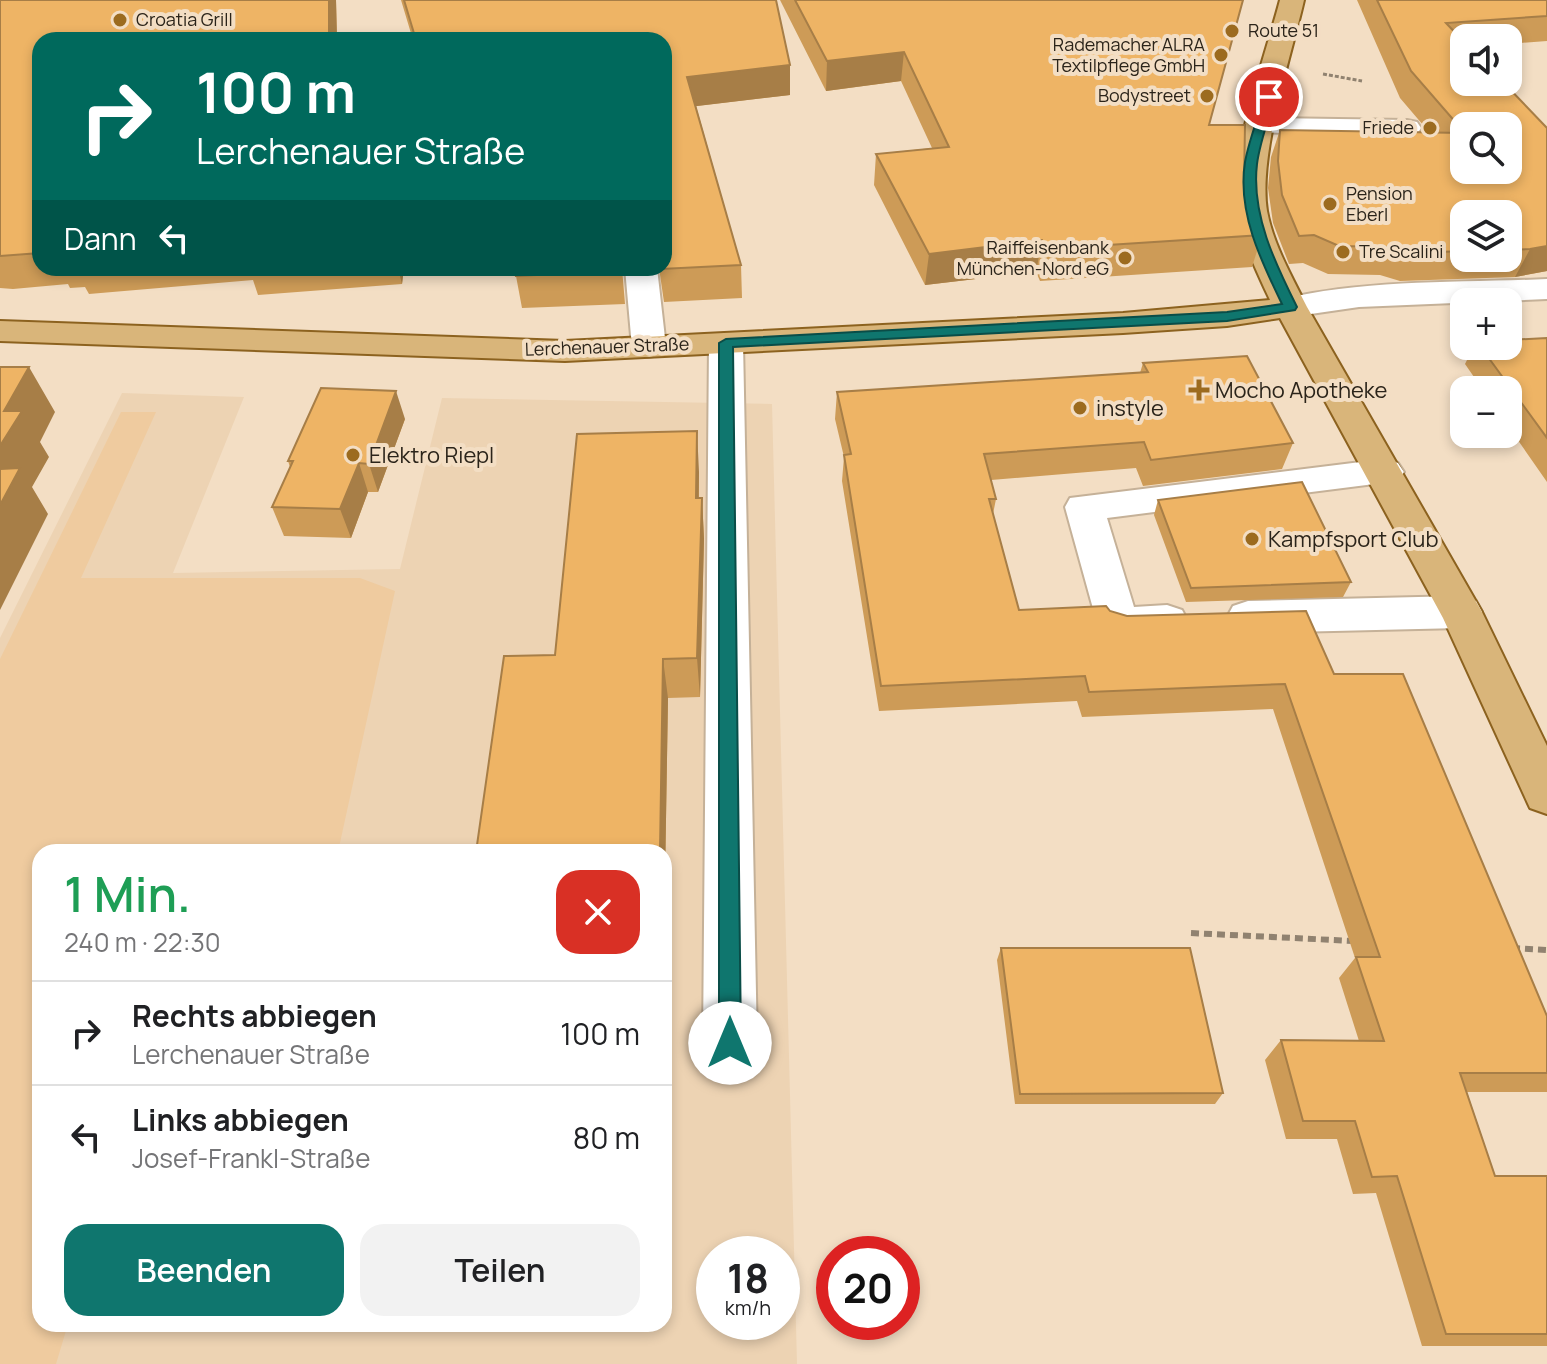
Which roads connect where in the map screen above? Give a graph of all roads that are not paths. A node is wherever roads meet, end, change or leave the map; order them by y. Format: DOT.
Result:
graph roads {
  1 [pos="1292,0"];
  2 [pos="1261,126"];
  3 [pos="1407,128"];
  4 [pos="642,276"];
  5 [pos="1547,289"];
  6 [pos="1290,307"];
  7 [pos="0,331"];
  8 [pos="726,343"];
  9 [pos="649,347"];
  10 [pos="1385,472"];
  11 [pos="1461,612"];
  12 [pos="1547,794"];
  13 [pos="730,1043"];
  1 -- 2 [label="main road"];
  2 -- 3 [label="street"];
  2 -- 6 [label="main road"];
  4 -- 9 [label="street"];
  5 -- 6 [label="street, Lerchenauer Straße"];
  6 -- 8 [label="main road, Lerchenauer Straße"];
  6 -- 10 [label="main road"];
  7 -- 9 [label="main road, Lerchenauer Straße"];
  8 -- 9 [label="main road, Lerchenauer Straße"];
  8 -- 13 [label="street"];
  10 -- 11 [label="main road"];
  10 -- 11 [label="street"];
  11 -- 12 [label="main road"];
}
